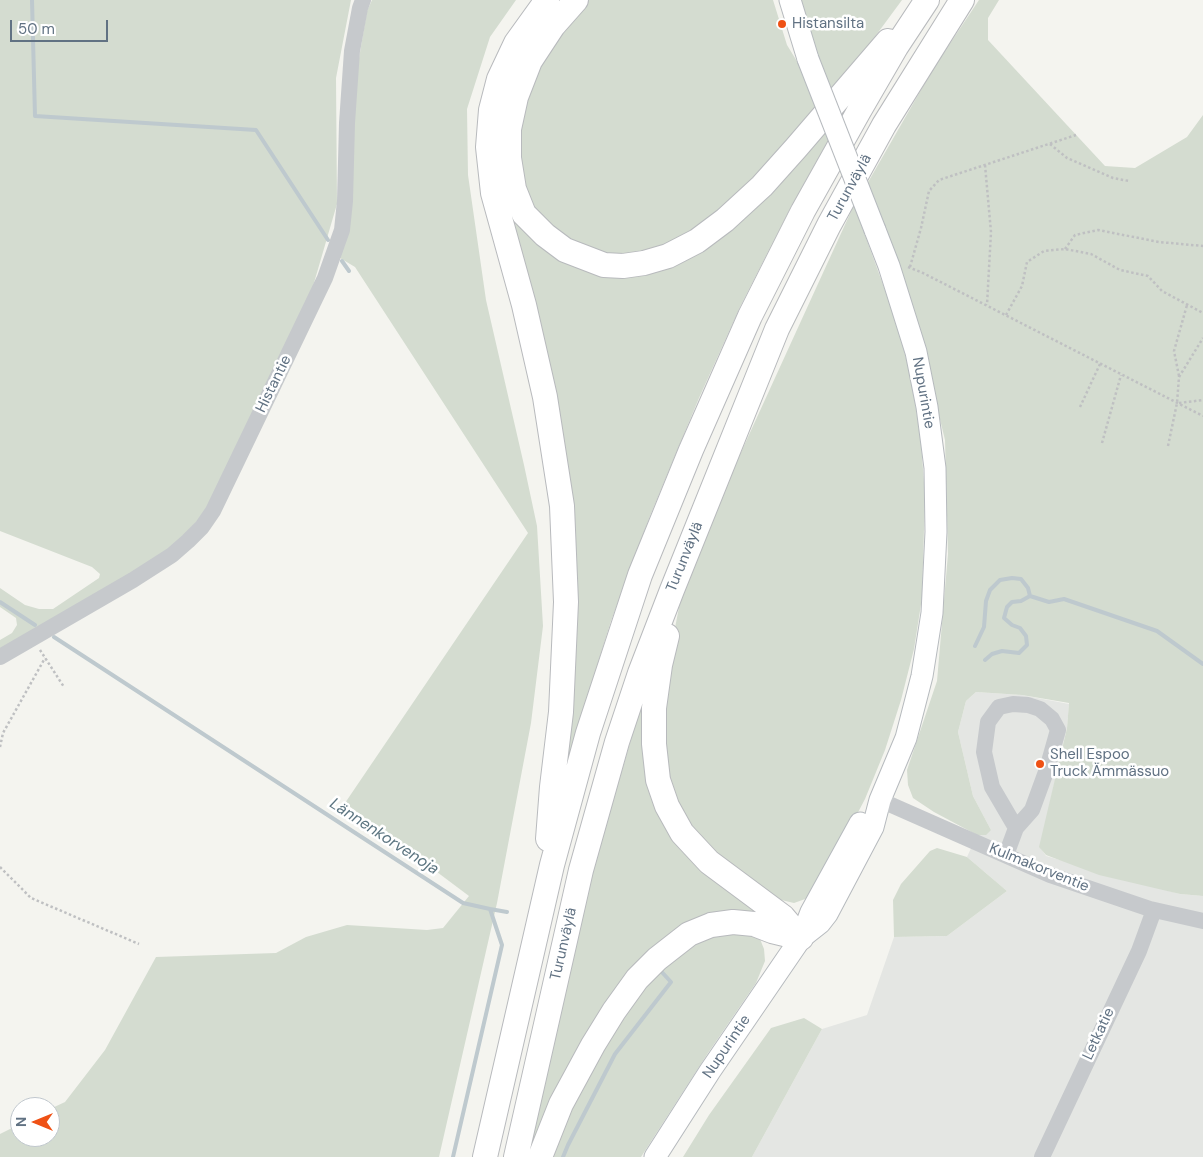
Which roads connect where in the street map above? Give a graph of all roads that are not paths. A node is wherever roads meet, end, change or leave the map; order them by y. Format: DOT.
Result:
graph roads {
  1 [pos="363,0"];
  2 [pos="548,0"];
  3 [pos="576,0"];
  4 [pos="790,0"];
  5 [pos="926,0"];
  6 [pos="962,0"];
  7 [pos="672,590"];
  8 [pos="0,657"];
  9 [pos="880,800"];
  10 [pos="1016,828"];
  11 [pos="1006,855"];
  12 [pos="544,895"];
  13 [pos="1154,910"];
  14 [pos="1203,921"];
  15 [pos="801,938"];
  16 [pos="485,1157"];
  17 [pos="516,1157"];
  18 [pos="540,1157"];
  19 [pos="655,1157"];
  20 [pos="1042,1157"];
  1 -- 8 [label="street, Histantie"];
  2 -- 12 [label="highway"];
  3 -- 5 [label="highway"];
  4 -- 9 [label="main road, Nupurintie, bridge"];
  5 -- 12 [label="highway, Turunväylä"];
  6 -- 7 [label="highway, Turunväylä"];
  7 -- 15 [label="highway"];
  7 -- 17 [label="highway, Turunväylä"];
  9 -- 11 [label="street, Kulmakorventie"];
  9 -- 15 [label="main road, Nupurintie"];
  10 -- 10 [label="street"];
  10 -- 11 [label="street"];
  11 -- 13 [label="street, Kulmakorventie"];
  12 -- 16 [label="highway, Turunväylä"];
  13 -- 14 [label="street, Kulmakorventie"];
  13 -- 20 [label="street, Letkatie"];
  15 -- 18 [label="highway"];
  15 -- 19 [label="main road, Nupurintie"];
}
